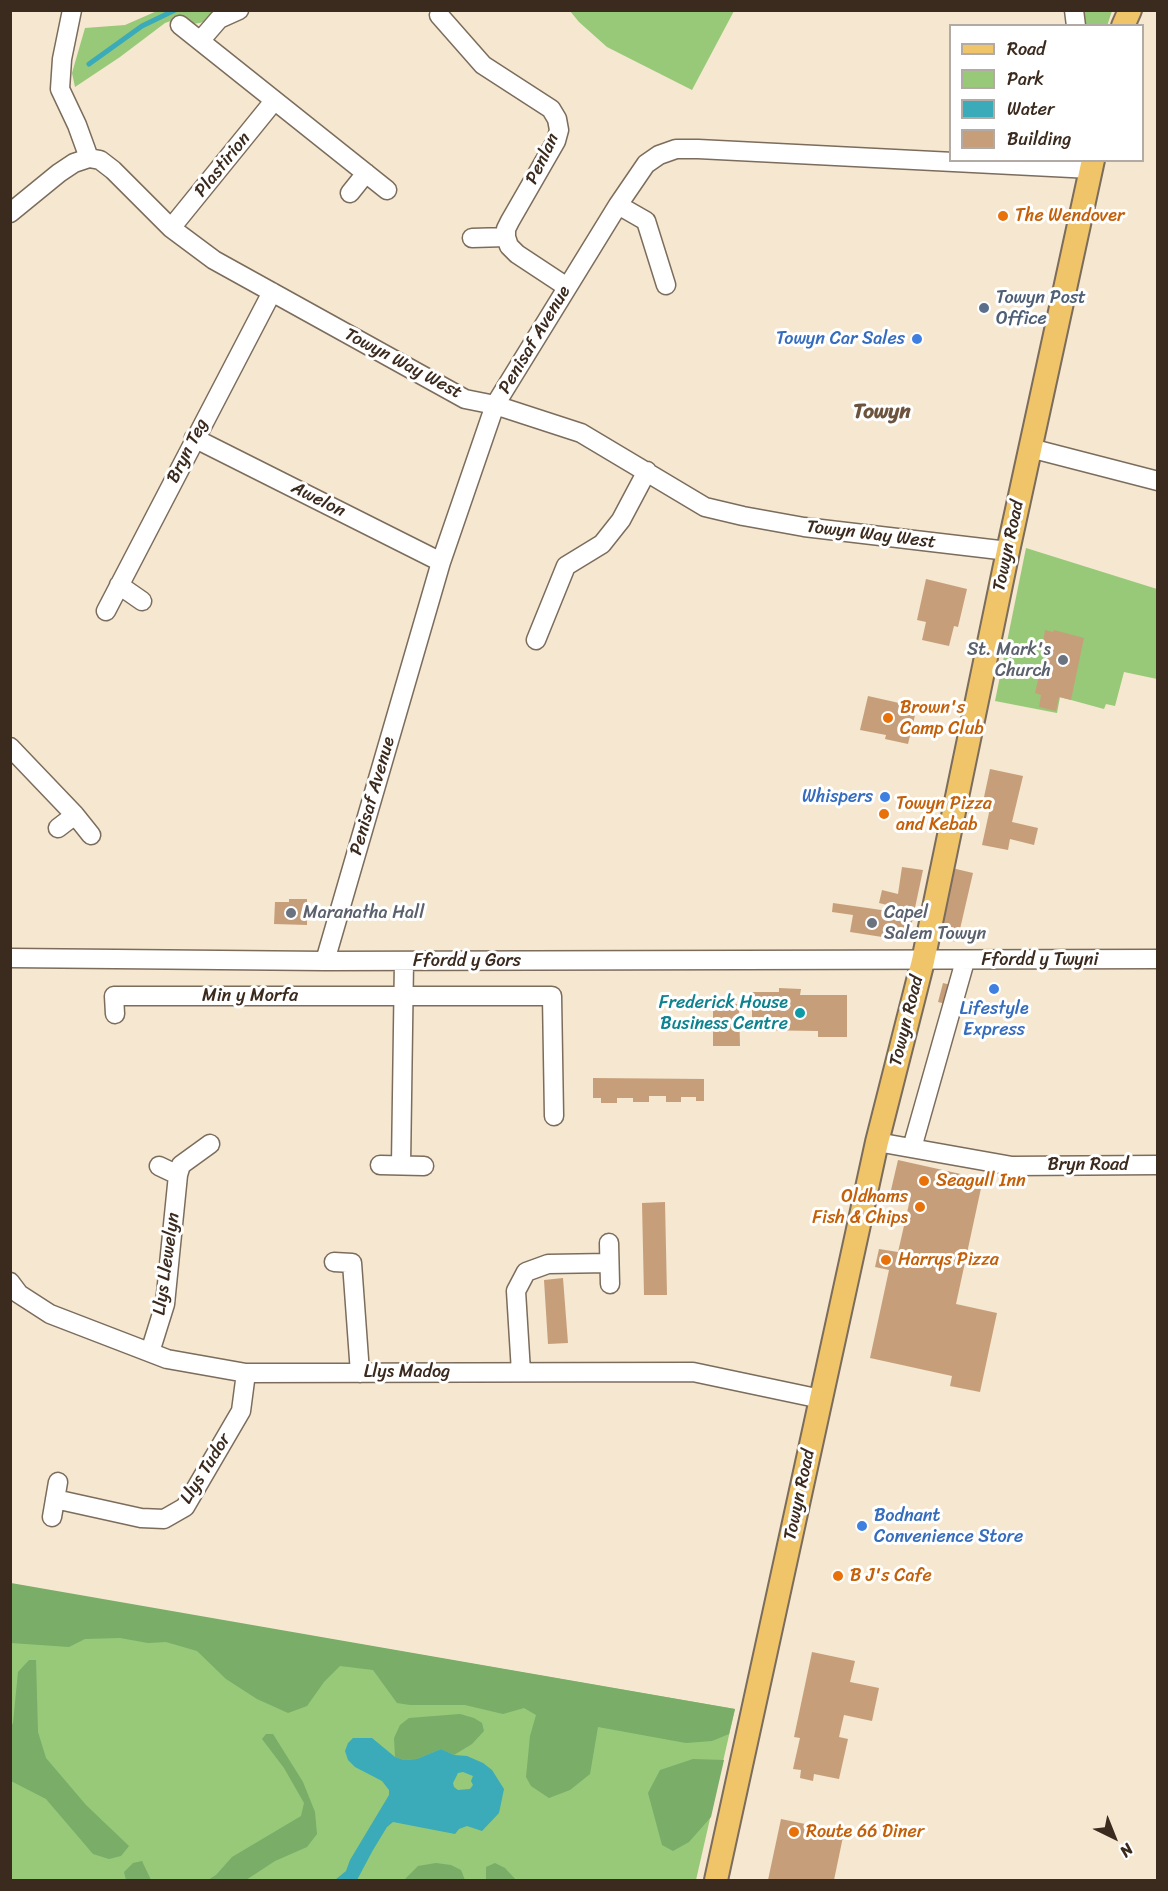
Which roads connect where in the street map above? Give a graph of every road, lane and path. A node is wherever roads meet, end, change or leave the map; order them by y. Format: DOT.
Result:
graph roads {
  1 [pos="72,10"];
  2 [pos="239,10"];
  3 [pos="1130,10"];
  4 [pos="439,15"];
  5 [pos="1124,24"];
  6 [pos="180,25"];
  7 [pos="200,41"];
  8 [pos="274,101"];
  9 [pos="89,158"];
  10 [pos="949,160"];
  11 [pos="1014,162"];
  12 [pos="1092,165"];
  13 [pos="366,173"];
  14 [pos="387,190"];
  15 [pos="350,193"];
  16 [pos="618,204"];
  17 [pos="10,213"];
  18 [pos="171,228"];
  19 [pos="506,237"];
  20 [pos="472,238"];
  21 [pos="666,285"];
  22 [pos="567,286"];
  23 [pos="272,292"];
  24 [pos="495,405"];
  25 [pos="194,438"];
  26 [pos="1030,448"];
  27 [pos="647,471"];
  28 [pos="1158,481"];
  29 [pos="1008,551"];
  30 [pos="441,562"];
  31 [pos="119,585"];
  32 [pos="142,601"];
  33 [pos="106,611"];
  34 [pos="536,640"];
  35 [pos="10,747"];
  36 [pos="75,815"];
  37 [pos="58,828"];
  38 [pos="91,835"];
  39 [pos="10,958"];
  40 [pos="1158,959"];
  41 [pos="325,961"];
  42 [pos="404,961"];
  43 [pos="922,961"];
  44 [pos="966,961"];
  45 [pos="403,996"];
  46 [pos="115,1014"];
  47 [pos="554,1116"];
  48 [pos="877,1142"];
  49 [pos="210,1144"];
  50 [pos="912,1148"];
  51 [pos="380,1165"];
  52 [pos="401,1165"];
  53 [pos="1158,1165"];
  54 [pos="159,1166"];
  55 [pos="424,1166"];
  56 [pos="178,1175"];
  57 [pos="609,1243"];
  58 [pos="334,1262"];
  59 [pos="609,1263"];
  60 [pos="10,1282"];
  61 [pos="610,1284"];
  62 [pos="150,1352"];
  63 [pos="360,1372"];
  64 [pos="521,1372"];
  65 [pos="246,1373"];
  66 [pos="822,1399"];
  67 [pos="55,1499"];
  68 [pos="716,1881"];
  1 -- 9 [label="street"];
  2 -- 7 [label="street"];
  3 -- 5 [label="main road"];
  4 -- 19 [label="street, Penlan"];
  6 -- 7 [label="street"];
  7 -- 8 [label="street"];
  8 -- 13 [label="street"];
  8 -- 18 [label="street, Plastirion"];
  9 -- 17 [label="street"];
  9 -- 18 [label="street, Towyn Way West"];
  10 -- 16 [label="street, Penisaf Avenue"];
  11 -- 12 [label="street, Penisaf Avenue"];
  12 -- 26 [label="main road, Towyn Road"];
  13 -- 14 [label="street"];
  13 -- 15 [label="street"];
  16 -- 21 [label="street"];
  16 -- 22 [label="street, Penisaf Avenue"];
  18 -- 23 [label="street, Towyn Way West"];
  19 -- 20 [label="street"];
  19 -- 22 [label="street"];
  22 -- 24 [label="street, Penisaf Avenue"];
  23 -- 24 [label="street, Towyn Way West"];
  23 -- 25 [label="street, Bryn Teg"];
  24 -- 27 [label="street, Towyn Way West"];
  24 -- 30 [label="street, Penisaf Avenue"];
  25 -- 30 [label="street, Awelon"];
  25 -- 31 [label="street, Bryn Teg"];
  26 -- 28 [label="street"];
  26 -- 29 [label="main road, Towyn Road"];
  27 -- 29 [label="street, Towyn Way West"];
  27 -- 34 [label="street"];
  29 -- 43 [label="main road, Towyn Road"];
  30 -- 41 [label="street, Penisaf Avenue"];
  31 -- 32 [label="street"];
  31 -- 33 [label="street, Bryn Teg"];
  35 -- 36 [label="street"];
  36 -- 37 [label="street"];
  36 -- 38 [label="street"];
  39 -- 41 [label="street, Ffordd y Gors"];
  40 -- 44 [label="street, Ffordd y Twyni"];
  41 -- 42 [label="street, Ffordd y Gors"];
  42 -- 43 [label="street, Ffordd y Gors"];
  42 -- 45 [label="street"];
  43 -- 44 [label="street, Ffordd y Twyni"];
  43 -- 48 [label="main road, Towyn Road"];
  44 -- 50 [label="street"];
  45 -- 46 [label="street, Min y Morfa"];
  45 -- 47 [label="street, Min y Morfa"];
  45 -- 52 [label="street"];
  48 -- 50 [label="street, Bryn Road"];
  48 -- 66 [label="main road, Towyn Road"];
  49 -- 56 [label="street"];
  50 -- 53 [label="street, Bryn Road"];
  51 -- 52 [label="street"];
  52 -- 55 [label="street"];
  54 -- 56 [label="street"];
  56 -- 62 [label="street, Llys Llewelyn"];
  57 -- 59 [label="street"];
  58 -- 63 [label="street"];
  59 -- 61 [label="street"];
  59 -- 64 [label="street"];
  60 -- 62 [label="street, Llys Madog"];
  62 -- 65 [label="street, Llys Madog"];
  63 -- 64 [label="street, Llys Madog"];
  63 -- 65 [label="street, Llys Madog"];
  64 -- 66 [label="street, Llys Madog"];
  65 -- 67 [label="street, Llys Tudor"];
  66 -- 68 [label="main road, Towyn Road"];
}
